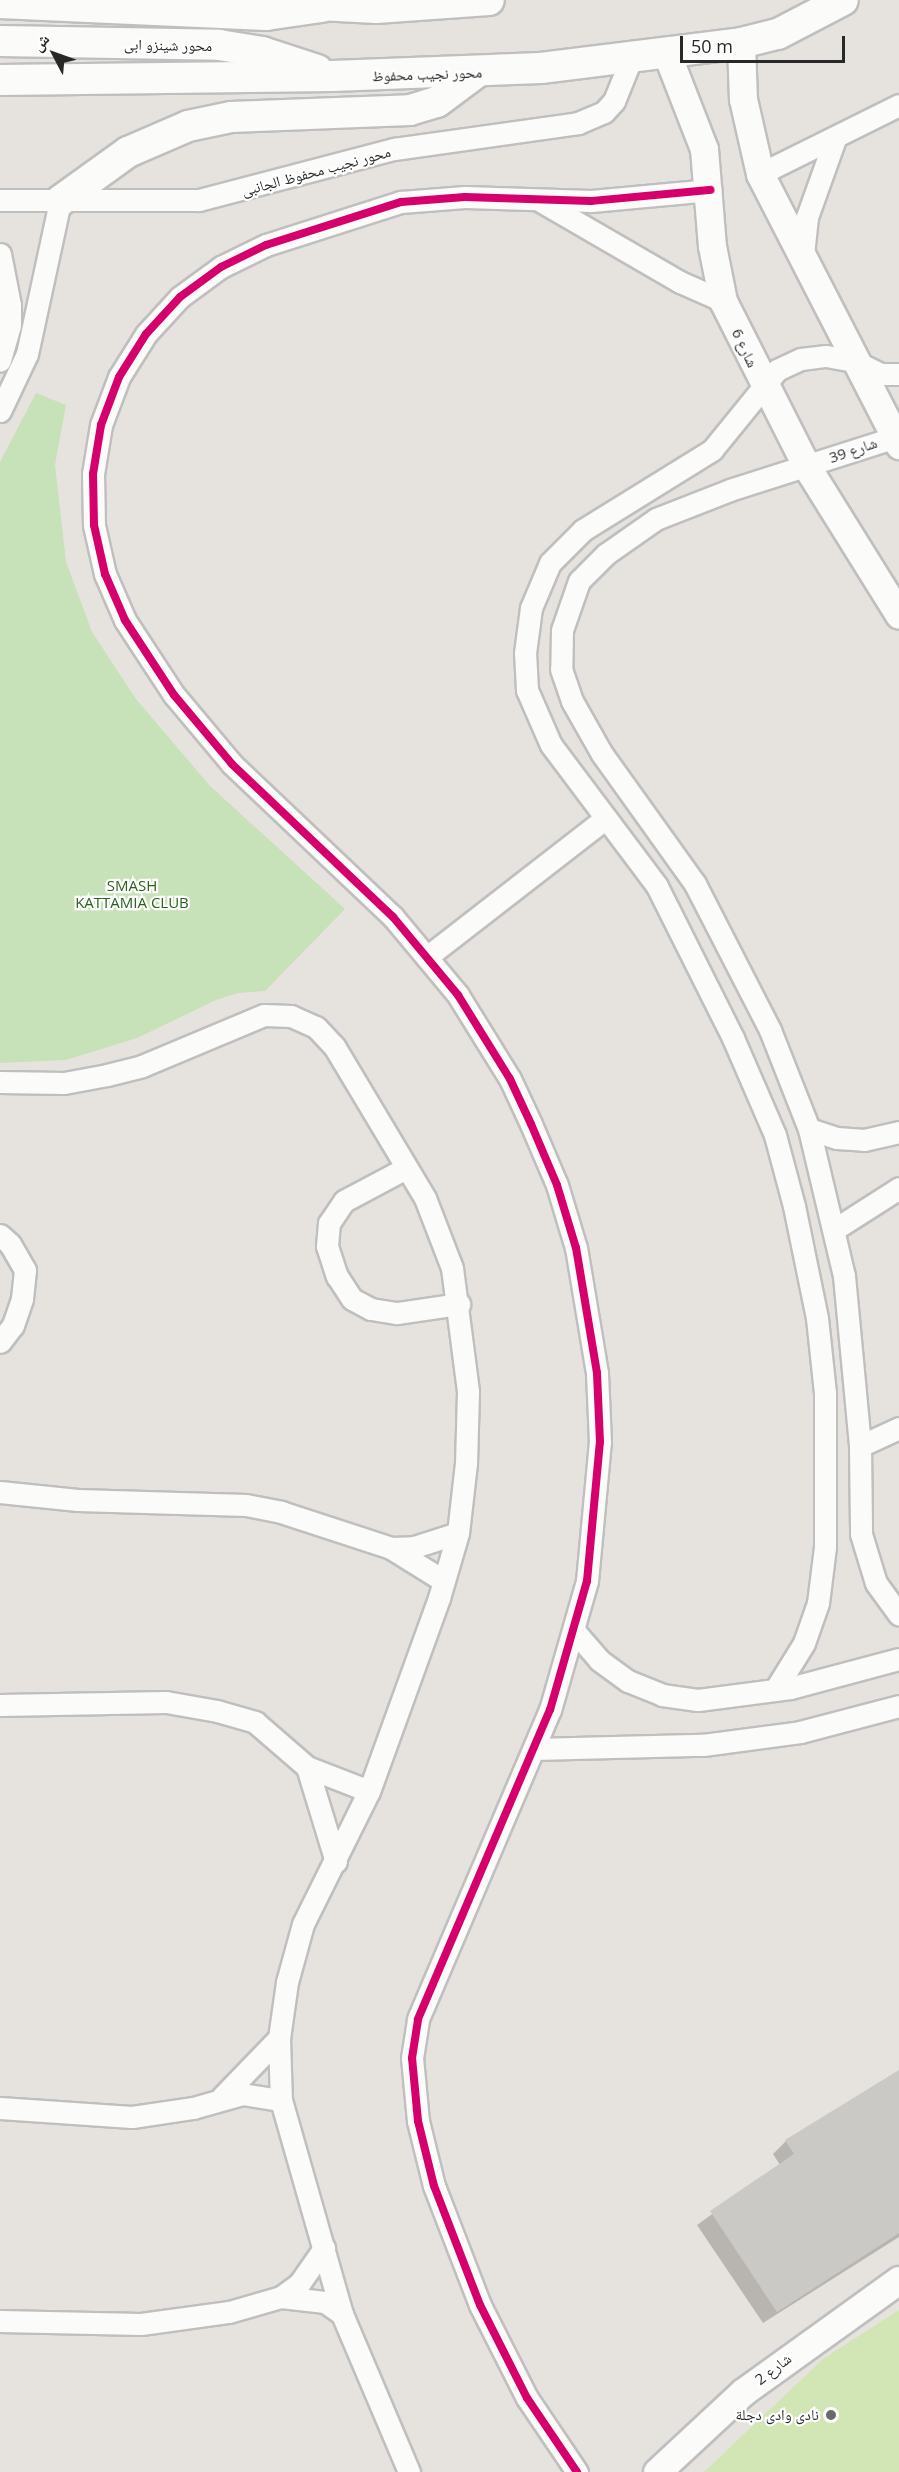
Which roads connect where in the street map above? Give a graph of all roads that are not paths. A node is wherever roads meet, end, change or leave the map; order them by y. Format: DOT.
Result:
graph roads {
  1 [pos="266,0"];
  2 [pos="489,0"];
  3 [pos="843,0"];
  4 [pos="0,3"];
  5 [pos="321,7"];
  6 [pos="0,41"];
  7 [pos="741,43"];
  8 [pos="666,54"];
  9 [pos="631,59"];
  10 [pos="476,73"];
  11 [pos="332,76"];
  12 [pos="0,80"];
  13 [pos="899,105"];
  14 [pos="835,140"];
  15 [pos="760,174"];
  16 [pos="710,190"];
  17 [pos="0,200"];
  18 [pos="539,200"];
  19 [pos="60,201"];
  20 [pos="0,254"];
  21 [pos="803,255"];
  22 [pos="723,301"];
  23 [pos="0,361"];
  24 [pos="854,362"];
  25 [pos="899,374"];
  26 [pos="763,386"];
  27 [pos="0,411"];
  28 [pos="898,439"];
  29 [pos="807,467"];
  30 [pos="899,615"];
  31 [pos="606,819"];
  32 [pos="428,956"];
  33 [pos="0,1082"];
  34 [pos="809,1129"];
  35 [pos="899,1132"];
  36 [pos="406,1168"];
  37 [pos="899,1188"];
  38 [pos="835,1229"];
  39 [pos="0,1234"];
  40 [pos="459,1304"];
  41 [pos="0,1342"];
  42 [pos="899,1428"];
  43 [pos="860,1446"];
  44 [pos="0,1492"];
  45 [pos="458,1533"];
  46 [pos="391,1548"];
  47 [pos="444,1581"];
  48 [pos="899,1615"];
  49 [pos="575,1632"];
  50 [pos="899,1659"];
  51 [pos="775,1690"];
  52 [pos="0,1705"];
  53 [pos="899,1706"];
  54 [pos="534,1749"];
  55 [pos="307,1767"];
  56 [pos="369,1791"];
  57 [pos="336,1862"];
  58 [pos="279,2038"];
  59 [pos="222,2097"];
  60 [pos="281,2100"];
  61 [pos="0,2108"];
  62 [pos="324,2248"];
  63 [pos="899,2280"];
  64 [pos="281,2297"];
  65 [pos="342,2314"];
  66 [pos="0,2321"];
  67 [pos="409,2472"];
  68 [pos="577,2472"];
  69 [pos="657,2472"];
  1 -- 5 [label="main road"];
  2 -- 5 [label="main road"];
  3 -- 7 [label="main road, محور نجيب محفوظ"];
  4 -- 5 [label="main road"];
  6 -- 11 [label="main road, محور شينزو ابى"];
  7 -- 8 [label="main road, محور نجيب محفوظ"];
  7 -- 15 [label="street"];
  8 -- 9 [label="main road, محور نجيب محفوظ"];
  8 -- 16 [label="street, شارع 6"];
  9 -- 10 [label="main road, محور نجيب محفوظ"];
  9 -- 19 [label="street, محور نجيب محفوظ الجانبى"];
  10 -- 11 [label="main road, محور نجيب محفوظ"];
  10 -- 19 [label="main road"];
  11 -- 12 [label="main road, محور نجيب محفوظ"];
  13 -- 14 [label="street"];
  14 -- 15 [label="street"];
  14 -- 21 [label="street"];
  15 -- 21 [label="street"];
  16 -- 18 [label="street"];
  16 -- 22 [label="street, شارع 6"];
  17 -- 19 [label="street, محور نجيب محفوظ الجانبى"];
  18 -- 22 [label="street"];
  18 -- 32 [label="street"];
  19 -- 27 [label="street"];
  20 -- 23 [label="street"];
  21 -- 24 [label="street"];
  22 -- 26 [label="street, شارع 6"];
  24 -- 25 [label="street"];
  24 -- 26 [label="street"];
  24 -- 28 [label="street"];
  26 -- 29 [label="street, شارع 6"];
  26 -- 31 [label="street"];
  28 -- 29 [label="street, شارع 39"];
  29 -- 30 [label="street, شارع 6"];
  29 -- 34 [label="street, شارع 39"];
  31 -- 32 [label="street"];
  31 -- 51 [label="street"];
  32 -- 49 [label="street"];
  33 -- 36 [label="street"];
  34 -- 35 [label="street"];
  34 -- 38 [label="street, شارع 39"];
  36 -- 40 [label="street"];
  36 -- 40 [label="street"];
  37 -- 38 [label="street"];
  38 -- 43 [label="street, شارع 39"];
  39 -- 41 [label="street"];
  40 -- 45 [label="street"];
  42 -- 43 [label="street"];
  43 -- 48 [label="street, شارع 39"];
  44 -- 46 [label="street"];
  45 -- 46 [label="street"];
  45 -- 47 [label="street"];
  46 -- 47 [label="street"];
  47 -- 56 [label="street"];
  49 -- 51 [label="street"];
  49 -- 54 [label="street"];
  50 -- 51 [label="street"];
  52 -- 55 [label="street"];
  53 -- 54 [label="street"];
  54 -- 68 [label="street"];
  55 -- 56 [label="street"];
  55 -- 57 [label="street"];
  56 -- 57 [label="street"];
  57 -- 58 [label="street"];
  58 -- 59 [label="street"];
  58 -- 60 [label="street"];
  59 -- 60 [label="street"];
  59 -- 61 [label="street"];
  60 -- 62 [label="street"];
  62 -- 64 [label="street"];
  62 -- 65 [label="street"];
  63 -- 69 [label="street, شارع 2"];
  64 -- 65 [label="street"];
  64 -- 66 [label="street"];
  65 -- 67 [label="street"];
}
